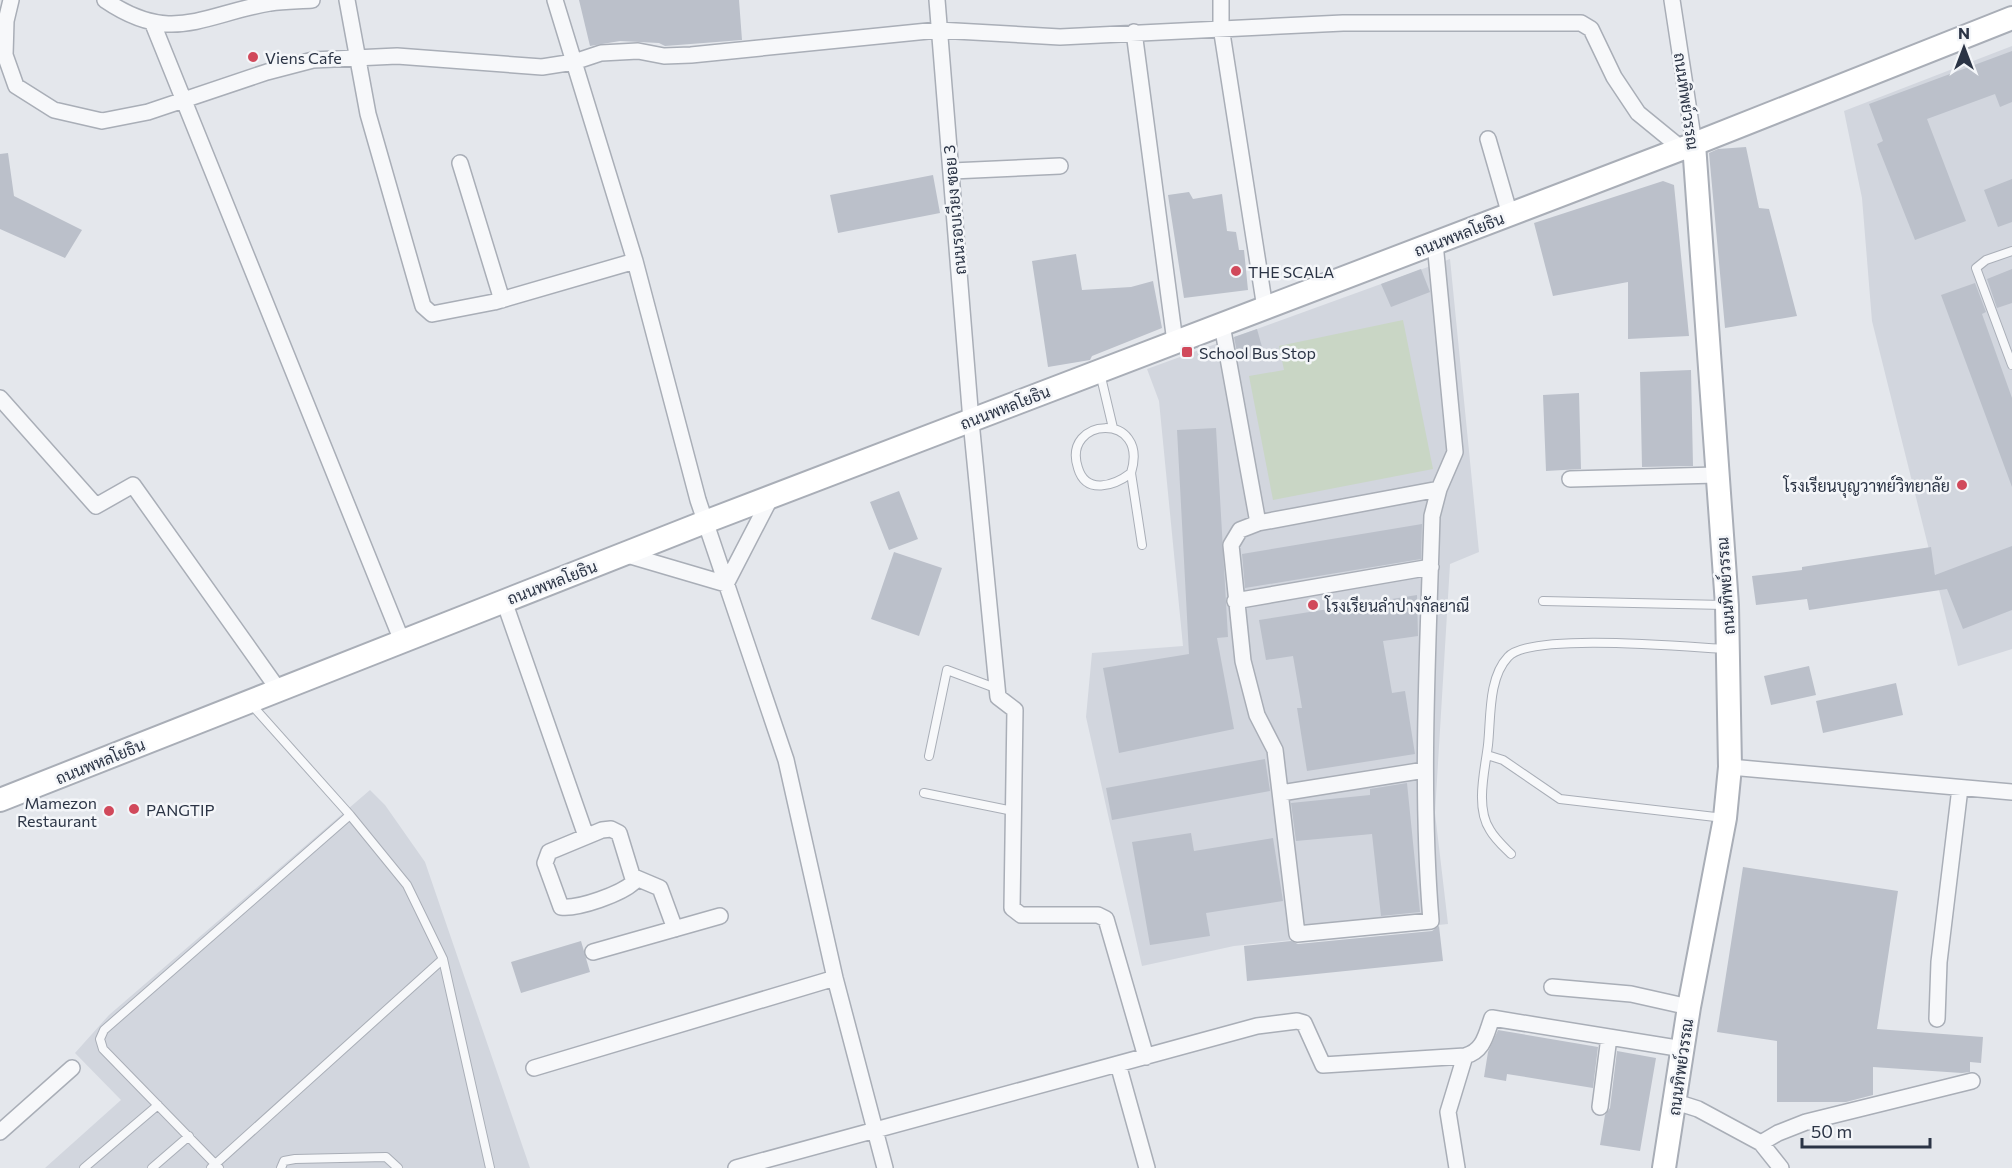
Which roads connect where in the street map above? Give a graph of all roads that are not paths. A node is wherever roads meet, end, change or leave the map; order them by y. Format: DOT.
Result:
graph roads {
  1 [pos="11,0"];
  2 [pos="105,0"];
  3 [pos="312,0"];
  4 [pos="347,0"];
  5 [pos="555,0"];
  6 [pos="937,0"];
  7 [pos="1221,0"];
  8 [pos="1672,0"];
  9 [pos="272,2"];
  10 [pos="126,8"];
  11 [pos="2012,18"];
  12 [pos="153,24"];
  13 [pos="1221,27"];
  14 [pos="938,30"];
  15 [pos="1134,32"];
  16 [pos="356,57"];
  17 [pos="574,62"];
  18 [pos="183,99"];
  19 [pos="1488,139"];
  20 [pos="1688,147"];
  21 [pos="460,163"];
  22 [pos="1060,166"];
  23 [pos="952,171"];
  24 [pos="1510,214"];
  25 [pos="1435,243"];
  26 [pos="2012,251"];
  27 [pos="635,261"];
  28 [pos="502,300"];
  29 [pos="1265,308"];
  30 [pos="1222,325"];
  31 [pos="1175,342"];
  32 [pos="2012,364"];
  33 [pos="1100,371"];
  34 [pos="0,398"];
  35 [pos="970,421"];
  36 [pos="1113,428"];
  37 [pos="1131,473"];
  38 [pos="1716,475"];
  39 [pos="1570,480"];
  40 [pos="1439,489"];
  41 [pos="771,497"];
  42 [pos="705,522"];
  43 [pos="1258,523"];
  44 [pos="1142,545"];
  45 [pos="624,554"];
  46 [pos="1431,567"];
  47 [pos="726,584"];
  48 [pos="504,601"];
  49 [pos="1235,601"];
  50 [pos="1543,601"];
  51 [pos="1727,606"];
  52 [pos="402,641"];
  53 [pos="1730,650"];
  54 [pos="998,688"];
  55 [pos="278,689"];
  56 [pos="249,702"];
  57 [pos="1487,755"];
  58 [pos="929,756"];
  59 [pos="1730,767"];
  60 [pos="1425,770"];
  61 [pos="1960,788"];
  62 [pos="2012,792"];
  63 [pos="924,793"];
  64 [pos="1281,793"];
  65 [pos="0,800"];
  66 [pos="1013,811"];
  67 [pos="350,815"];
  68 [pos="1725,818"];
  69 [pos="586,836"];
  70 [pos="1511,854"];
  71 [pos="634,877"];
  72 [pos="720,916"];
  73 [pos="675,929"];
  74 [pos="593,952"];
  75 [pos="443,959"];
  76 [pos="835,978"];
  77 [pos="1552,987"];
  78 [pos="1689,1007"];
  79 [pos="1937,1019"];
  80 [pos="1609,1037"];
  81 [pos="1683,1049"];
  82 [pos="1465,1056"];
  83 [pos="1146,1057"];
  84 [pos="1118,1064"];
  85 [pos="72,1068"];
  86 [pos="534,1068"];
  87 [pos="1972,1081"];
  88 [pos="1676,1102"];
  89 [pos="158,1105"];
  90 [pos="1600,1107"];
  91 [pos="873,1130"];
  92 [pos="0,1132"];
  93 [pos="189,1136"];
  94 [pos="1761,1143"];
  95 [pos="215,1167"];
  96 [pos="84,1168"];
  97 [pos="152,1168"];
  98 [pos="281,1168"];
  99 [pos="398,1168"];
  100 [pos="490,1168"];
  101 [pos="736,1168"];
  102 [pos="885,1168"];
  103 [pos="1147,1168"];
  104 [pos="1457,1168"];
  105 [pos="1664,1168"];
  106 [pos="1781,1168"];
  1 -- 18 [label="street"];
  2 -- 10 [label="street"];
  3 -- 9 [label="street"];
  4 -- 16 [label="street"];
  5 -- 17 [label="street"];
  6 -- 14 [label="street, ถนนรอบเวียง ซอย 3"];
  7 -- 13 [label="street"];
  8 -- 20 [label="street, ถนนทิพย์วรรณ"];
  9 -- 12 [label="street"];
  10 -- 12 [label="street"];
  11 -- 20 [label="main road, ถนนพหลโยธิน"];
  12 -- 18 [label="street"];
  13 -- 15 [label="street"];
  13 -- 20 [label="street"];
  13 -- 29 [label="street"];
  14 -- 15 [label="street"];
  14 -- 17 [label="street"];
  14 -- 23 [label="street, ถนนรอบเวียง ซอย 3"];
  15 -- 31 [label="street"];
  16 -- 17 [label="street"];
  16 -- 18 [label="street"];
  16 -- 28 [label="street"];
  17 -- 27 [label="street"];
  18 -- 52 [label="street"];
  19 -- 24 [label="street"];
  20 -- 24 [label="main road, ถนนพหลโยธิน"];
  20 -- 38 [label="main road, ถนนทิพย์วรรณ"];
  21 -- 28 [label="street"];
  22 -- 23 [label="street"];
  23 -- 35 [label="street, ถนนรอบเวียง ซอย 3"];
  24 -- 25 [label="main road, ถนนพหลโยธิน"];
  25 -- 29 [label="main road, ถนนพหลโยธิน"];
  25 -- 40 [label="street"];
  26 -- 32 [label="lane"];
  27 -- 28 [label="street"];
  27 -- 42 [label="street"];
  29 -- 30 [label="main road, ถนนพหลโยธิน"];
  30 -- 31 [label="main road, ถนนพหลโยธิน"];
  30 -- 43 [label="street"];
  31 -- 33 [label="main road, ถนนพหลโยธิน"];
  33 -- 35 [label="main road, ถนนพหลโยธิน"];
  33 -- 36 [label="lane"];
  34 -- 55 [label="street"];
  35 -- 41 [label="main road, ถนนพหลโยธิน"];
  35 -- 54 [label="street, ถนนรอบเวียง ซอย 3"];
  36 -- 37 [label="lane"];
  36 -- 37 [label="lane"];
  37 -- 44 [label="lane"];
  38 -- 39 [label="street"];
  38 -- 51 [label="main road, ถนนทิพย์วรรณ"];
  40 -- 43 [label="street"];
  40 -- 46 [label="street"];
  41 -- 42 [label="main road, ถนนพหลโยธิน"];
  41 -- 47 [label="street"];
  42 -- 45 [label="main road, ถนนพหลโยธิน"];
  42 -- 47 [label="street"];
  43 -- 49 [label="street"];
  45 -- 47 [label="street"];
  45 -- 48 [label="main road, ถนนพหลโยธิน"];
  46 -- 49 [label="street"];
  46 -- 60 [label="street"];
  47 -- 76 [label="street"];
  48 -- 52 [label="main road, ถนนพหลโยธิน"];
  48 -- 69 [label="street"];
  49 -- 64 [label="street"];
  50 -- 51 [label="lane"];
  51 -- 53 [label="main road, ถนนทิพย์วรรณ"];
  52 -- 55 [label="main road, ถนนพหลโยธิน"];
  53 -- 57 [label="lane"];
  53 -- 59 [label="main road, ถนนทิพย์วรรณ"];
  54 -- 58 [label="lane"];
  54 -- 66 [label="street"];
  55 -- 56 [label="main road, ถนนพหลโยธิน"];
  56 -- 65 [label="main road, ถนนพหลโยธิน"];
  56 -- 67 [label="lane"];
  57 -- 68 [label="lane"];
  57 -- 70 [label="lane"];
  59 -- 61 [label="street"];
  59 -- 68 [label="main road, ถนนทิพย์วรรณ"];
  60 -- 64 [label="street"];
  60 -- 64 [label="street"];
  61 -- 62 [label="street"];
  61 -- 79 [label="street"];
  63 -- 66 [label="lane"];
  66 -- 83 [label="street"];
  67 -- 75 [label="lane"];
  67 -- 89 [label="lane"];
  68 -- 78 [label="main road, ถนนทิพย์วรรณ"];
  69 -- 71 [label="street"];
  69 -- 71 [label="street"];
  71 -- 73 [label="street"];
  72 -- 73 [label="street"];
  73 -- 74 [label="street"];
  75 -- 95 [label="lane"];
  75 -- 100 [label="lane"];
  76 -- 86 [label="street"];
  76 -- 91 [label="street"];
  77 -- 78 [label="street"];
  78 -- 81 [label="main road, ถนนทิพย์วรรณ"];
  80 -- 81 [label="street"];
  80 -- 82 [label="street"];
  80 -- 90 [label="street"];
  81 -- 88 [label="main road, ถนนทิพย์วรรณ"];
  82 -- 83 [label="street"];
  82 -- 104 [label="street"];
  83 -- 84 [label="street"];
  84 -- 91 [label="street"];
  84 -- 103 [label="street"];
  85 -- 92 [label="street"];
  87 -- 94 [label="street"];
  88 -- 94 [label="street"];
  88 -- 105 [label="main road, ถนนทิพย์วรรณ"];
  89 -- 93 [label="lane"];
  89 -- 96 [label="lane"];
  91 -- 101 [label="street"];
  91 -- 102 [label="street"];
  93 -- 95 [label="lane"];
  93 -- 97 [label="lane"];
  94 -- 106 [label="street"];
  98 -- 99 [label="lane"];
}
